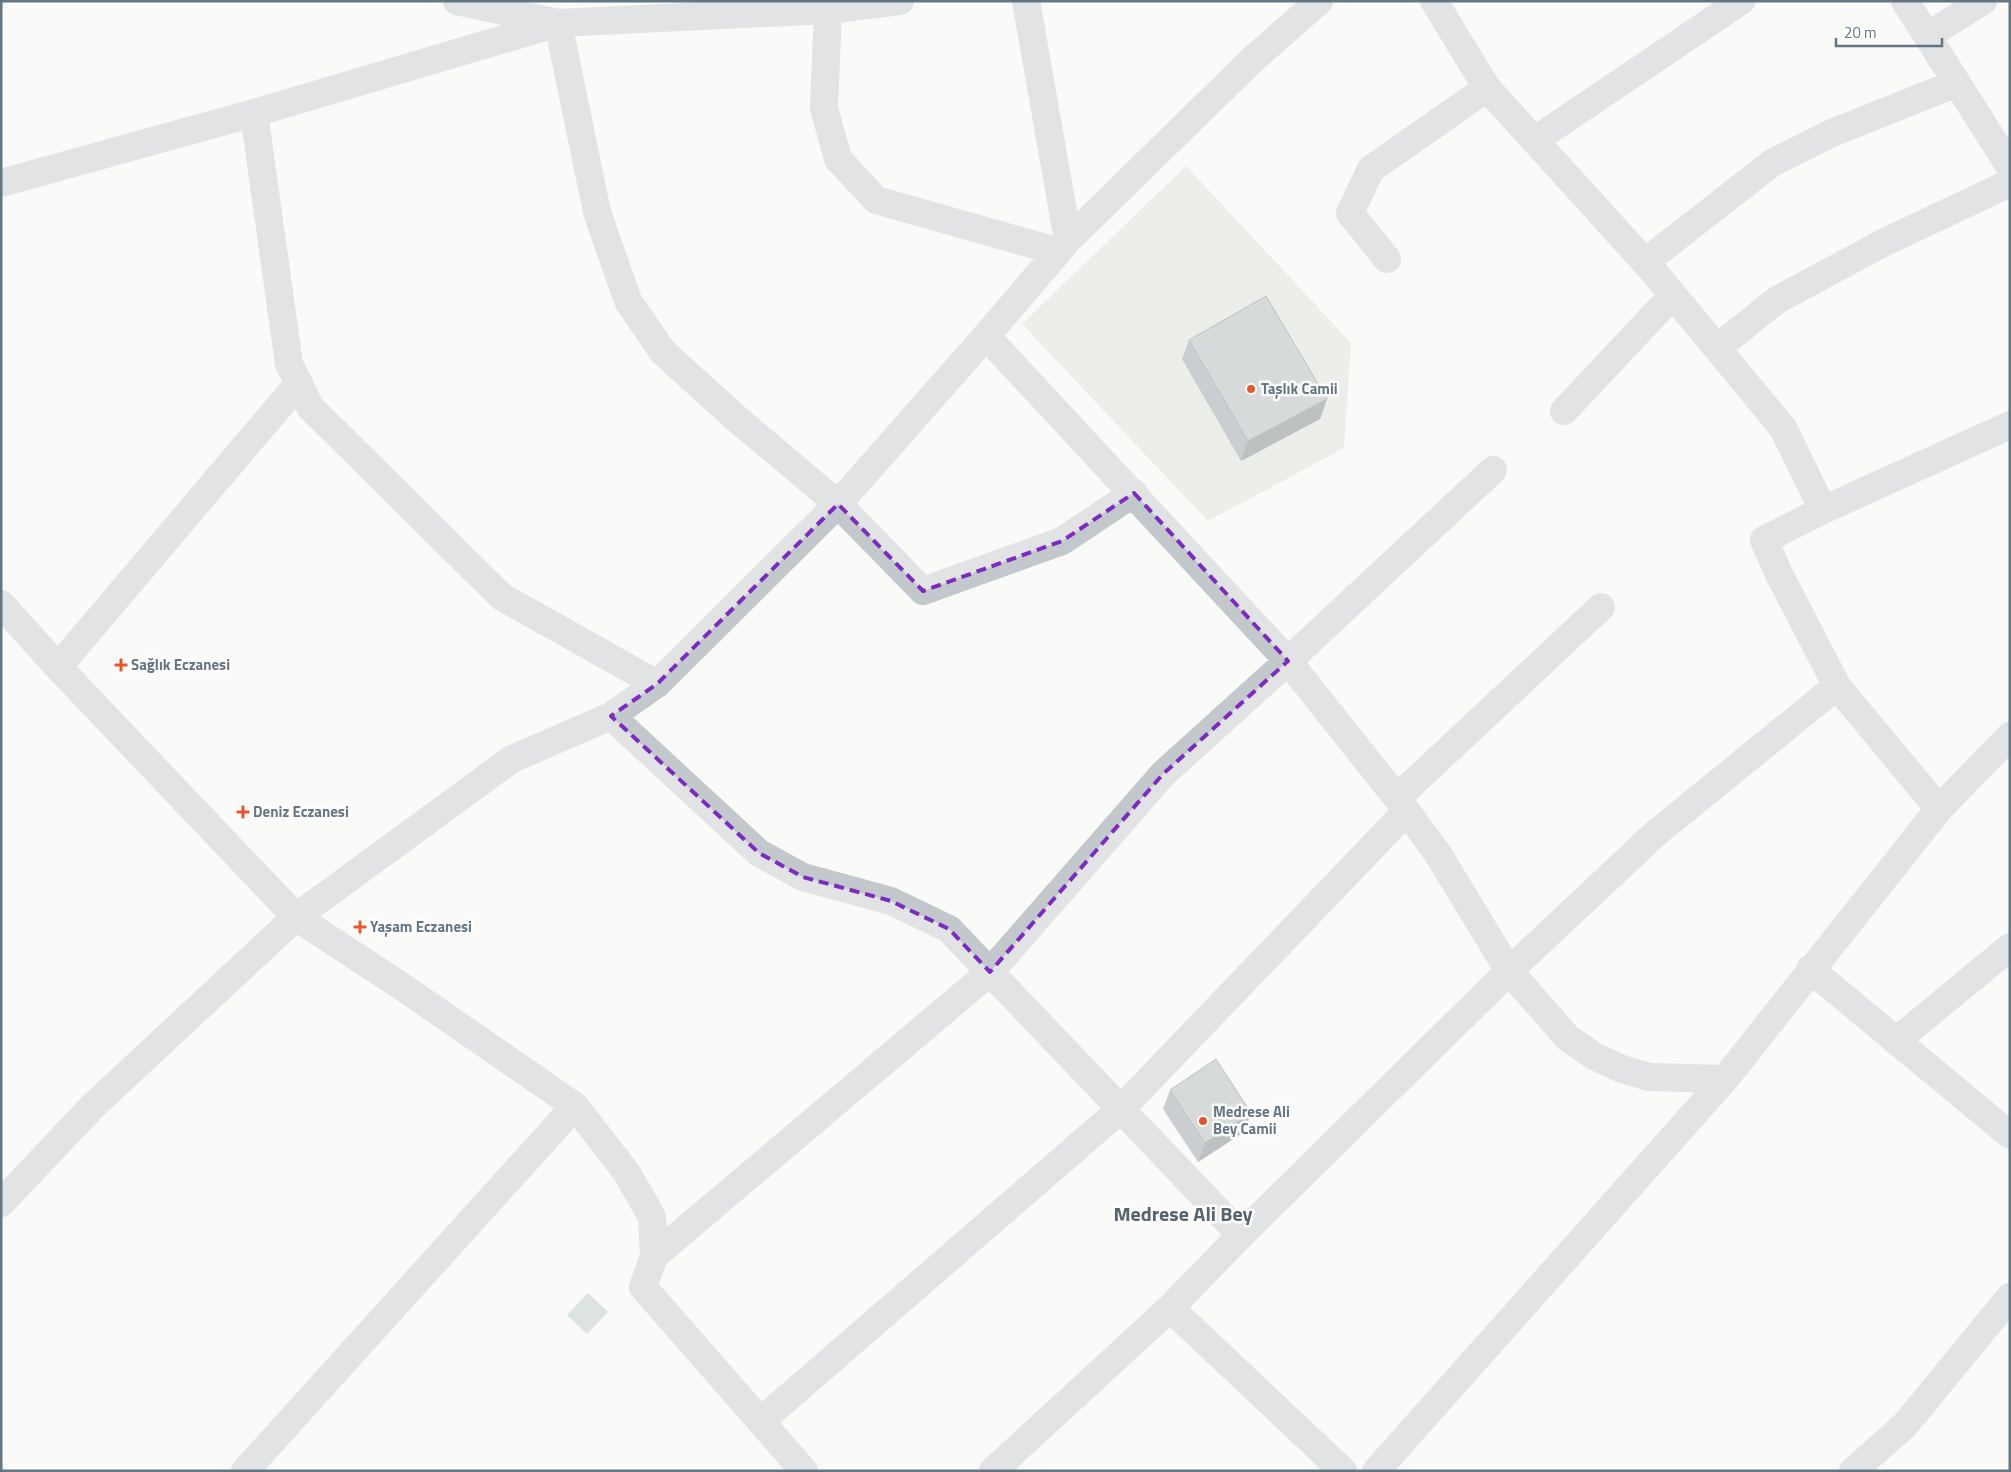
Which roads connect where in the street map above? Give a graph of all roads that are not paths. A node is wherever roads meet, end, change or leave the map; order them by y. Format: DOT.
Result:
graph roads {
  1 [pos="457,1"];
  2 [pos="900,1"];
  3 [pos="1026,1"];
  4 [pos="1319,1"];
  5 [pos="1434,1"];
  6 [pos="1741,1"];
  7 [pos="1905,1"];
  8 [pos="1983,1"];
  9 [pos="727,9"];
  10 [pos="828,10"];
  11 [pos="558,23"];
  12 [pos="1927,36"];
  13 [pos="1957,84"];
  14 [pos="1487,88"];
  15 [pos="254,113"];
  16 [pos="1535,140"];
  17 [pos="2010,167"];
  18 [pos="1,183"];
  19 [pos="2010,183"];
  20 [pos="1062,245"];
  21 [pos="1387,259"];
  22 [pos="1645,262"];
  23 [pos="1673,294"];
  24 [pos="986,336"];
  25 [pos="1717,348"];
  26 [pos="299,383"];
  27 [pos="1564,411"];
  28 [pos="2010,425"];
  29 [pos="1493,470"];
  30 [pos="1134,493"];
  31 [pos="838,504"];
  32 [pos="1823,510"];
  33 [pos="1,604"];
  34 [pos="1601,607"];
  35 [pos="1288,661"];
  36 [pos="58,667"];
  37 [pos="658,684"];
  38 [pos="1837,686"];
  39 [pos="611,716"];
  40 [pos="2010,736"];
  41 [pos="1401,805"];
  42 [pos="1939,808"];
  43 [pos="296,917"];
  44 [pos="2010,947"];
  45 [pos="1810,969"];
  46 [pos="1509,971"];
  47 [pos="990,972"];
  48 [pos="1896,1041"];
  49 [pos="1725,1079"];
  50 [pos="575,1106"];
  51 [pos="1120,1109"];
  52 [pos="2010,1135"];
  53 [pos="1,1203"];
  54 [pos="1241,1235"];
  55 [pos="654,1256"];
  56 [pos="2010,1297"];
  57 [pos="1170,1308"];
  58 [pos="760,1421"];
  59 [pos="251,1469"];
  60 [pos="804,1471"];
  61 [pos="993,1471"];
  62 [pos="1343,1471"];
  63 [pos="1376,1471"];
  64 [pos="1853,1471"];
  1 -- 11 [label="street"];
  2 -- 10 [label="street"];
  3 -- 20 [label="street"];
  4 -- 20 [label="street"];
  5 -- 14 [label="street"];
  6 -- 16 [label="street"];
  7 -- 12 [label="street"];
  8 -- 12 [label="street"];
  9 -- 10 [label="street"];
  9 -- 11 [label="street"];
  10 -- 20 [label="street"];
  11 -- 15 [label="street"];
  11 -- 31 [label="street"];
  12 -- 13 [label="street"];
  13 -- 17 [label="street"];
  13 -- 22 [label="street"];
  14 -- 16 [label="street"];
  14 -- 21 [label="street"];
  15 -- 18 [label="street"];
  15 -- 26 [label="street"];
  16 -- 22 [label="street"];
  19 -- 25 [label="street"];
  20 -- 24 [label="street"];
  22 -- 23 [label="street"];
  23 -- 25 [label="street"];
  23 -- 27 [label="street"];
  24 -- 30 [label="street"];
  24 -- 31 [label="street"];
  25 -- 32 [label="street"];
  26 -- 36 [label="street"];
  26 -- 37 [label="street"];
  28 -- 32 [label="street"];
  29 -- 35 [label="street"];
  30 -- 31 [label="street"];
  30 -- 35 [label="street"];
  31 -- 37 [label="street"];
  32 -- 38 [label="street"];
  33 -- 36 [label="street"];
  34 -- 41 [label="street"];
  35 -- 41 [label="street"];
  35 -- 47 [label="street"];
  36 -- 43 [label="street"];
  37 -- 39 [label="street"];
  38 -- 42 [label="street"];
  38 -- 46 [label="street"];
  39 -- 43 [label="street"];
  39 -- 47 [label="street"];
  40 -- 42 [label="street"];
  41 -- 46 [label="street"];
  41 -- 51 [label="street"];
  42 -- 45 [label="street"];
  43 -- 50 [label="street"];
  43 -- 53 [label="street"];
  44 -- 48 [label="street"];
  45 -- 48 [label="street"];
  45 -- 49 [label="street"];
  46 -- 49 [label="street"];
  46 -- 54 [label="street"];
  47 -- 51 [label="street"];
  47 -- 55 [label="street"];
  48 -- 52 [label="street"];
  49 -- 63 [label="street"];
  50 -- 55 [label="street"];
  50 -- 59 [label="street"];
  51 -- 54 [label="street"];
  51 -- 58 [label="street"];
  54 -- 57 [label="street"];
  55 -- 58 [label="street"];
  56 -- 64 [label="street"];
  57 -- 61 [label="street"];
  57 -- 62 [label="street"];
  58 -- 60 [label="street"];
}
